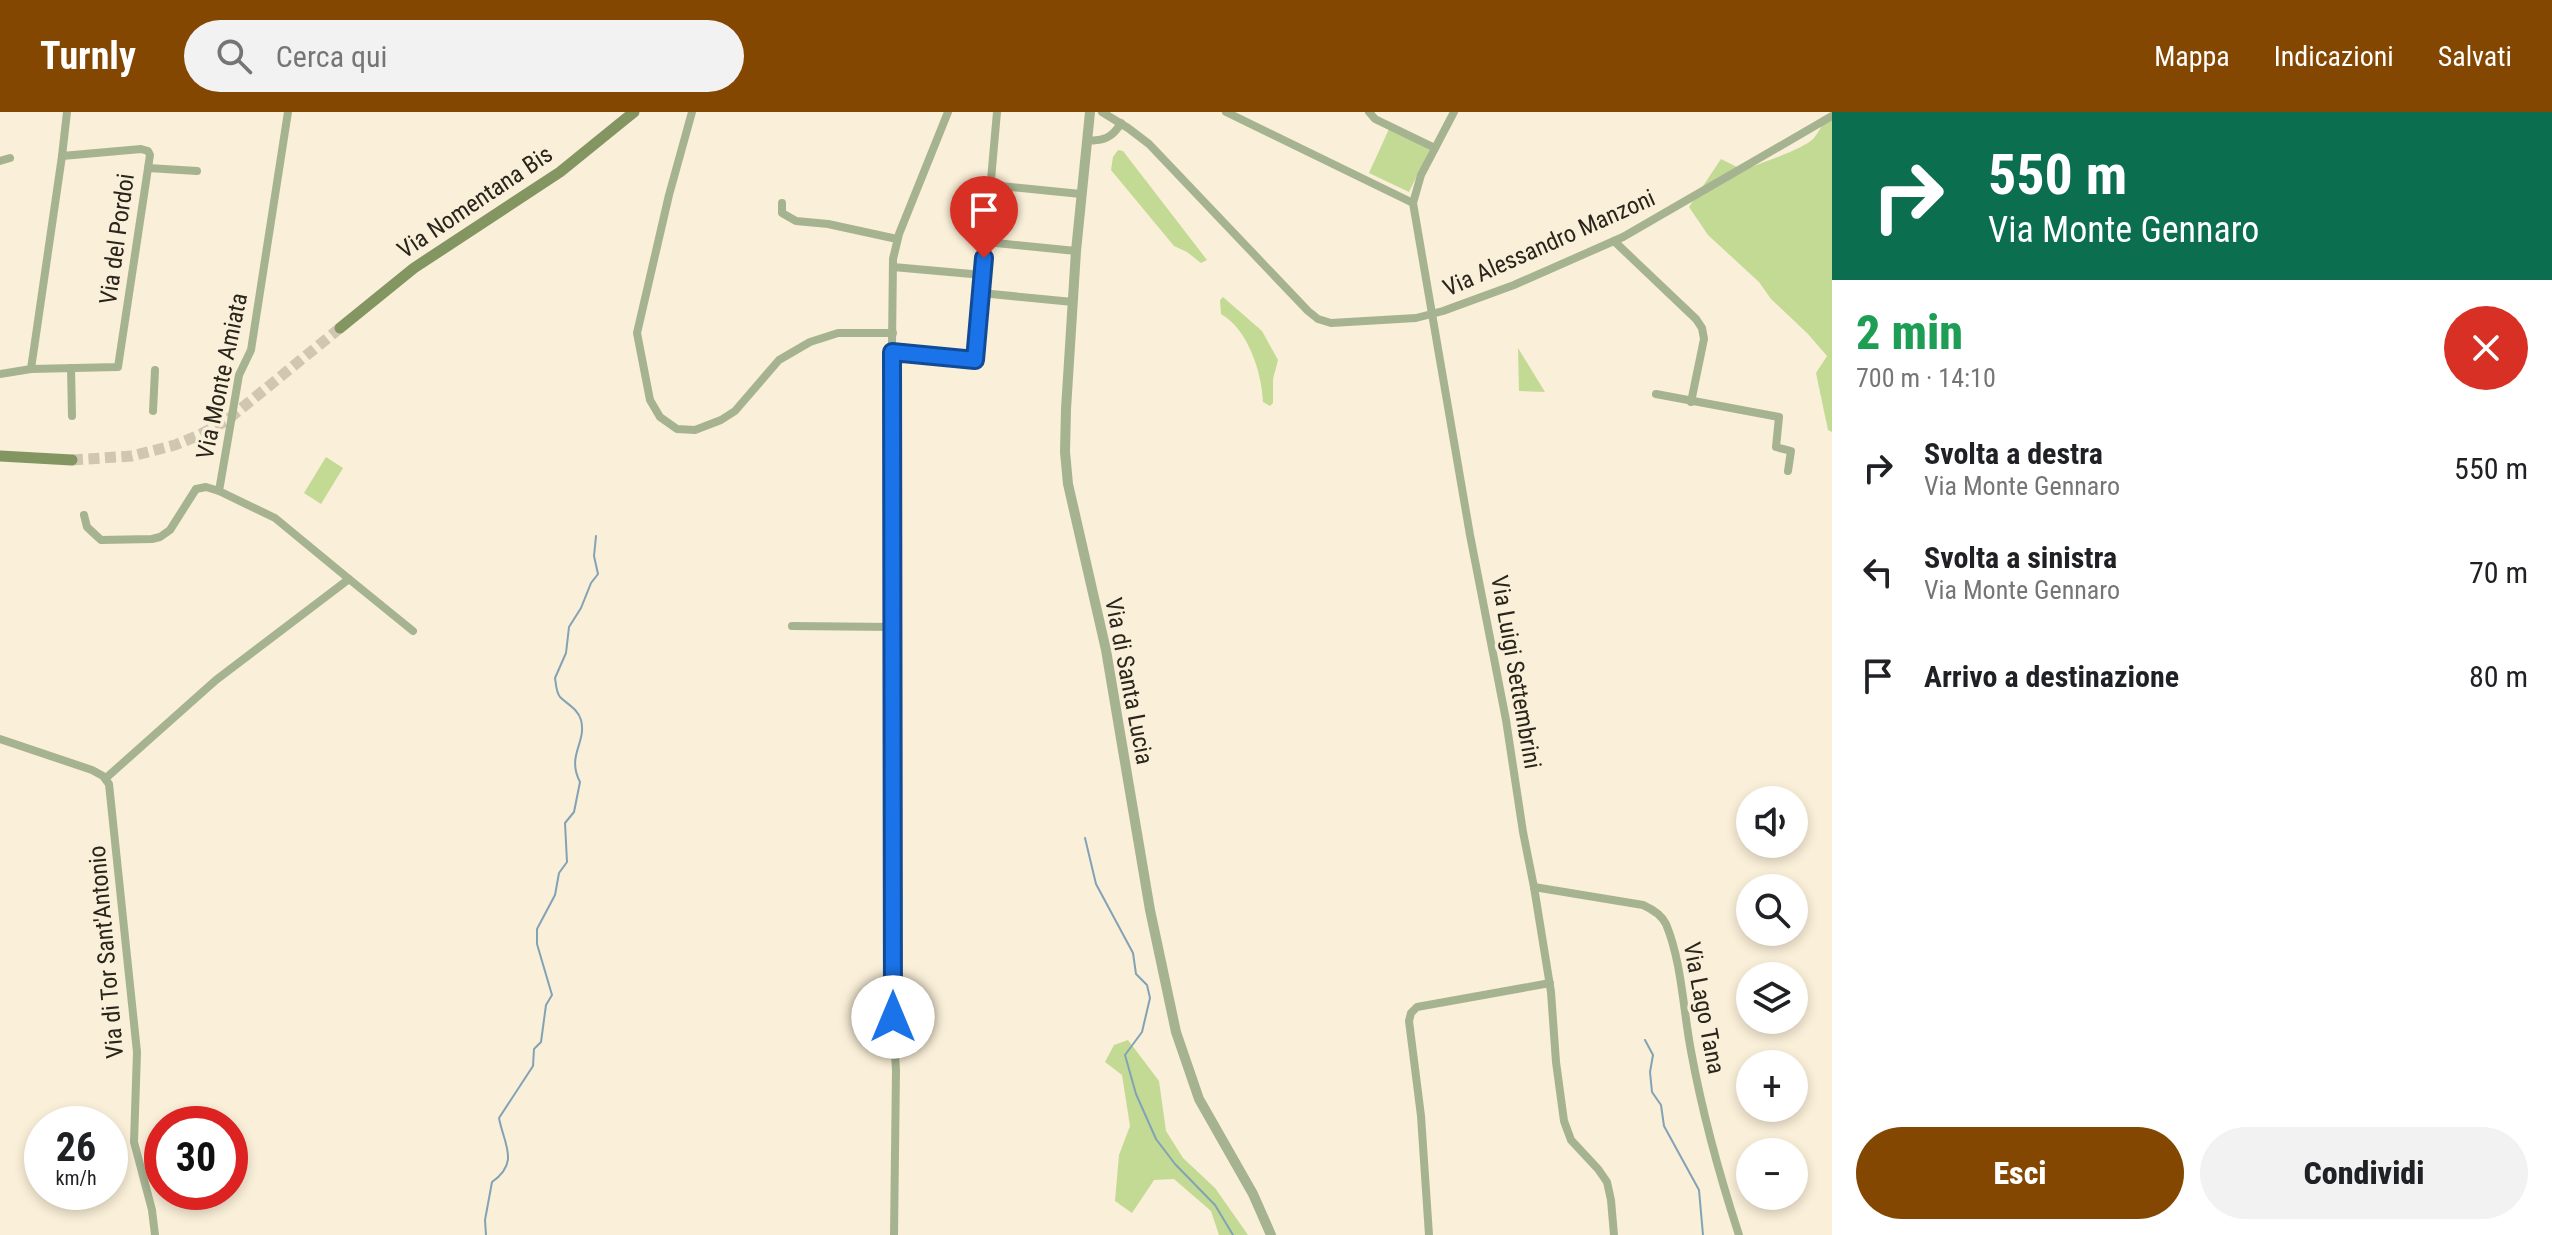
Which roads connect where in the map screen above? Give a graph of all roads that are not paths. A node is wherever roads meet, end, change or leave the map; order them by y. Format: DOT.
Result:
graph roads {
  1 [pos="67,112"];
  2 [pos="288,112"];
  3 [pos="634,112"];
  4 [pos="692,112"];
  5 [pos="948,112"];
  6 [pos="997,112"];
  7 [pos="1090,112"];
  8 [pos="1102,112"];
  9 [pos="1226,112"];
  10 [pos="1369,112"];
  11 [pos="1454,112"];
  12 [pos="1832,116"];
  13 [pos="1121,123"];
  14 [pos="1087,140"];
  15 [pos="1435,148"];
  16 [pos="62,156"];
  17 [pos="148,168"];
  18 [pos="197,171"];
  19 [pos="991,185"];
  20 [pos="1081,194"];
  21 [pos="782,203"];
  22 [pos="1413,203"];
  23 [pos="897,239"];
  24 [pos="1614,241"];
  25 [pos="986,242"];
  26 [pos="1076,251"];
  27 [pos="893,267"];
  28 [pos="983,275"];
  29 [pos="981,293"];
  30 [pos="1073,302"];
  31 [pos="1431,314"];
  32 [pos="340,328"];
  33 [pos="893,333"];
  34 [pos="892,352"];
  35 [pos="71,368"];
  36 [pos="31,369"];
  37 [pos="155,370"];
  38 [pos="0,374"];
  39 [pos="1656,394"];
  40 [pos="1691,402"];
  41 [pos="153,411"];
  42 [pos="72,416"];
  43 [pos="0,456"];
  44 [pos="72,460"];
  45 [pos="1788,471"];
  46 [pos="219,491"];
  47 [pos="84,515"];
  48 [pos="349,579"];
  49 [pos="792,626"];
  50 [pos="893,627"];
  51 [pos="413,631"];
  52 [pos="0,739"];
  53 [pos="106,778"];
  54 [pos="1534,887"];
  55 [pos="1550,983"];
  56 [pos="155,1235"];
  57 [pos="894,1235"];
  58 [pos="1271,1235"];
  59 [pos="1429,1235"];
  60 [pos="1614,1235"];
  61 [pos="1739,1235"];
  1 -- 16 [label="street"];
  2 -- 46 [label="street, Via Monte Amiata"];
  3 -- 32 [label="main road, Via Nomentana Bis"];
  4 -- 33 [label="street"];
  5 -- 23 [label="street"];
  6 -- 19 [label="street"];
  7 -- 14 [label="street, Via di Santa Lucia"];
  8 -- 13 [label="street, Via Alessandro Manzoni"];
  9 -- 22 [label="street"];
  10 -- 15 [label="street"];
  11 -- 15 [label="street, Via Luigi Settembrini"];
  12 -- 24 [label="street, Via Alessandro Manzoni"];
  13 -- 14 [label="street"];
  13 -- 31 [label="street, Via Alessandro Manzoni"];
  14 -- 20 [label="street, Via di Santa Lucia"];
  15 -- 22 [label="street, Via Luigi Settembrini"];
  16 -- 17 [label="street, Via del Pordoi"];
  16 -- 36 [label="street"];
  17 -- 18 [label="street"];
  17 -- 35 [label="street, Via del Pordoi"];
  19 -- 20 [label="street"];
  19 -- 25 [label="street"];
  20 -- 26 [label="street, Via di Santa Lucia"];
  21 -- 23 [label="street"];
  22 -- 31 [label="street, Via Luigi Settembrini"];
  23 -- 27 [label="street"];
  24 -- 31 [label="street, Via Alessandro Manzoni"];
  24 -- 40 [label="street"];
  25 -- 26 [label="street"];
  25 -- 28 [label="street"];
  26 -- 30 [label="street, Via di Santa Lucia"];
  27 -- 28 [label="street"];
  27 -- 33 [label="street"];
  28 -- 29 [label="street"];
  29 -- 30 [label="street"];
  29 -- 34 [label="street"];
  30 -- 58 [label="street, Via di Santa Lucia"];
  31 -- 54 [label="street, Via Luigi Settembrini"];
  33 -- 34 [label="street"];
  34 -- 50 [label="street"];
  35 -- 36 [label="street"];
  35 -- 42 [label="street"];
  36 -- 38 [label="street"];
  37 -- 41 [label="street"];
  39 -- 40 [label="street"];
  40 -- 45 [label="street"];
  43 -- 44 [label="main road"];
  46 -- 47 [label="street"];
  46 -- 48 [label="street, Via Monte Amiata"];
  48 -- 51 [label="street, Via Monte Amiata"];
  48 -- 53 [label="street"];
  49 -- 50 [label="street"];
  50 -- 57 [label="street"];
  52 -- 53 [label="street"];
  53 -- 56 [label="street, Via di Tor Sant'Antonio"];
  54 -- 55 [label="street, Via Luigi Settembrini"];
  54 -- 61 [label="street, Via Lago Tana"];
  55 -- 59 [label="street"];
  55 -- 60 [label="street, Via Luigi Settembrini"];
}
